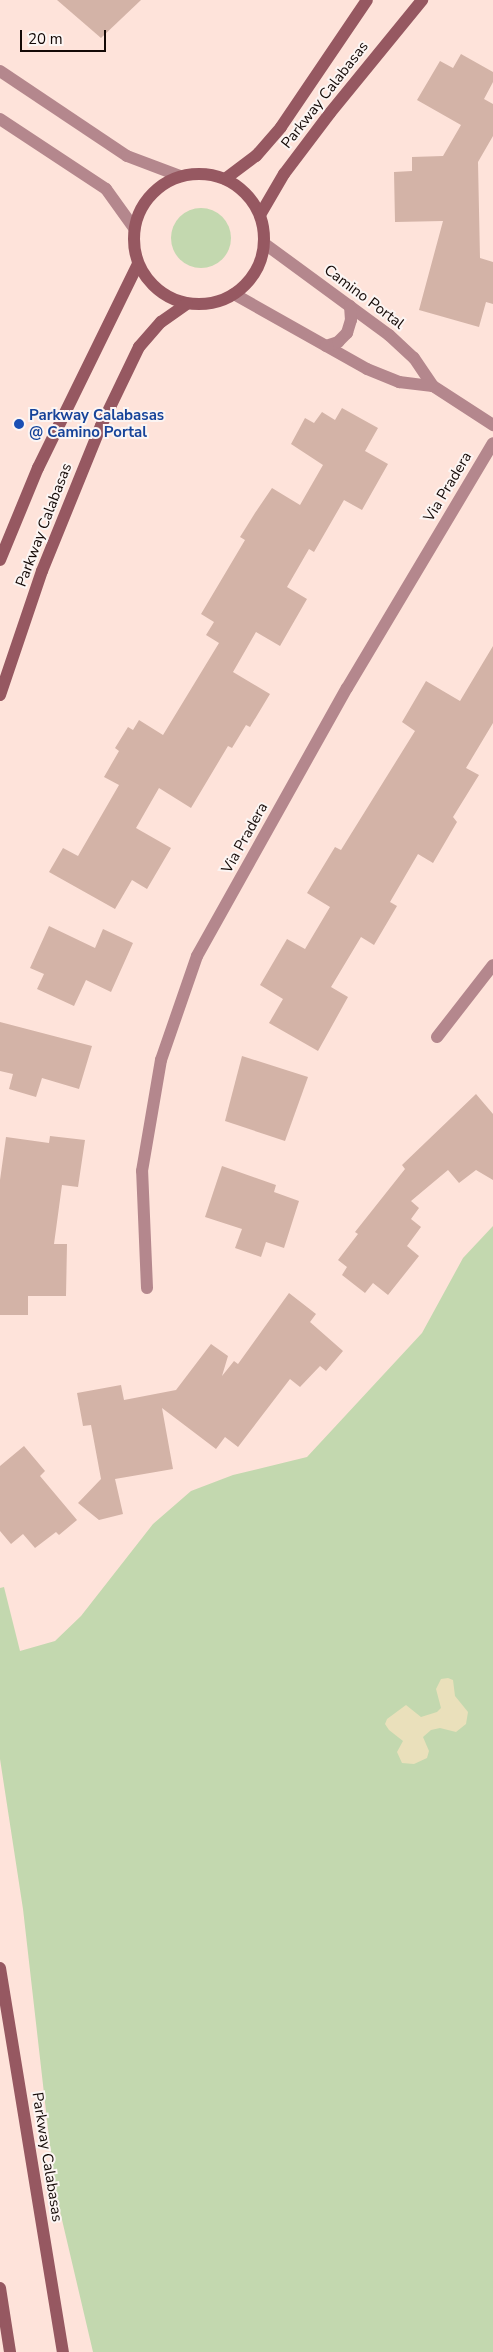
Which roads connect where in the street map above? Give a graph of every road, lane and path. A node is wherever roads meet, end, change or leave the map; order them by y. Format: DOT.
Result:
graph roads {
  1 [pos="367,0"];
  2 [pos="422,0"];
  3 [pos="0,71"];
  4 [pos="0,119"];
  5 [pos="180,176"];
  6 [pos="225,179"];
  7 [pos="260,215"];
  8 [pos="134,228"];
  9 [pos="265,244"];
  10 [pos="138,264"];
  11 [pos="234,294"];
  12 [pos="186,304"];
  13 [pos="350,306"];
  14 [pos="326,346"];
  15 [pos="433,386"];
  16 [pos="493,425"];
  17 [pos="493,443"];
  18 [pos="0,560"];
  19 [pos="0,695"];
  20 [pos="493,965"];
  21 [pos="437,1037"];
  22 [pos="146,1288"];
  23 [pos="0,1968"];
  24 [pos="0,2288"];
  25 [pos="10,2352"];
  26 [pos="63,2352"];
  1 -- 6 [label="street, Parkway Calabasas"];
  2 -- 7 [label="street, Parkway Calabasas"];
  3 -- 5 [label="street"];
  4 -- 8 [label="street"];
  5 -- 6 [label="street"];
  5 -- 8 [label="street"];
  6 -- 7 [label="street"];
  7 -- 9 [label="street"];
  8 -- 10 [label="street"];
  9 -- 11 [label="street"];
  9 -- 13 [label="street, Camino Portal"];
  10 -- 12 [label="street"];
  10 -- 18 [label="street, Parkway Calabasas"];
  11 -- 12 [label="street"];
  11 -- 14 [label="street, Camino Portal"];
  12 -- 19 [label="street, Parkway Calabasas"];
  13 -- 14 [label="street"];
  13 -- 15 [label="street, Camino Portal"];
  14 -- 15 [label="street, Camino Portal"];
  15 -- 16 [label="street, Camino Portal"];
  17 -- 22 [label="street, Via Pradera"];
  20 -- 21 [label="street"];
  23 -- 26 [label="street, Parkway Calabasas"];
  24 -- 25 [label="street"];
}
